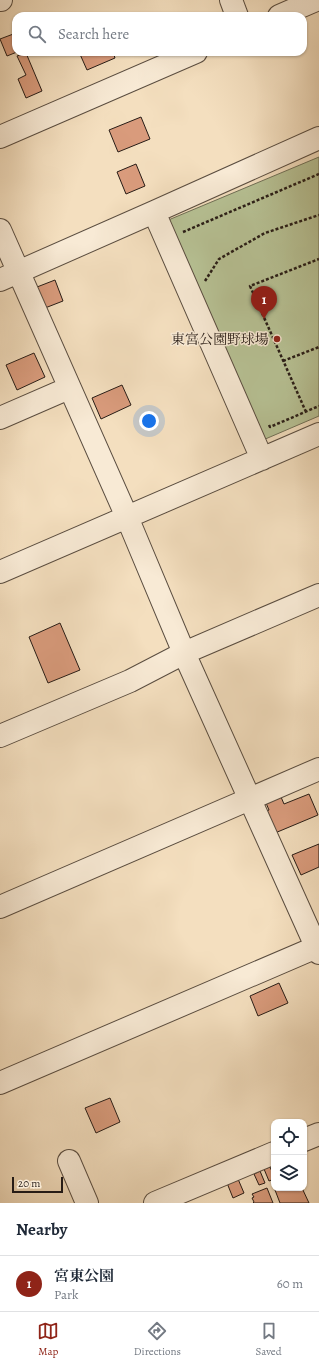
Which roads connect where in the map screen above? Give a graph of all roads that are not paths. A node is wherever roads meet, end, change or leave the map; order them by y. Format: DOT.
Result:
graph roads {
  1 [pos="231,0"];
  2 [pos="316,0"];
  3 [pos="236,12"];
  4 [pos="288,12"];
  5 [pos="187,56"];
  6 [pos="0,136"];
  7 [pos="319,138"];
  8 [pos="154,212"];
  9 [pos="0,230"];
  10 [pos="9,276"];
  11 [pos="69,388"];
  12 [pos="0,418"];
  13 [pos="319,434"];
  14 [pos="262,459"];
  15 [pos="127,517"];
  16 [pos="0,572"];
  17 [pos="319,595"];
  18 [pos="184,653"];
  19 [pos="0,736"];
  20 [pos="319,769"];
  21 [pos="251,800"];
  22 [pos="0,907"];
  23 [pos="318,949"];
  24 [pos="0,1083"];
  25 [pos="319,1134"];
  26 [pos="307,1139"];
  27 [pos="271,1154"];
  28 [pos="69,1161"];
  29 [pos="87,1203"];
  30 [pos="156,1203"];
  1 -- 3 [label="street"];
  2 -- 4 [label="street"];
  5 -- 6 [label="street"];
  7 -- 8 [label="street"];
  8 -- 10 [label="street"];
  8 -- 14 [label="street"];
  9 -- 10 [label="street"];
  10 -- 11 [label="street"];
  11 -- 12 [label="street"];
  11 -- 15 [label="street"];
  13 -- 14 [label="street"];
  14 -- 15 [label="street"];
  15 -- 16 [label="street"];
  15 -- 18 [label="street"];
  17 -- 18 [label="street"];
  18 -- 19 [label="street"];
  18 -- 21 [label="street"];
  20 -- 21 [label="street"];
  21 -- 22 [label="street"];
  21 -- 23 [label="street"];
  23 -- 24 [label="street"];
  25 -- 26 [label="street"];
  27 -- 30 [label="street"];
  28 -- 29 [label="street"];
}
